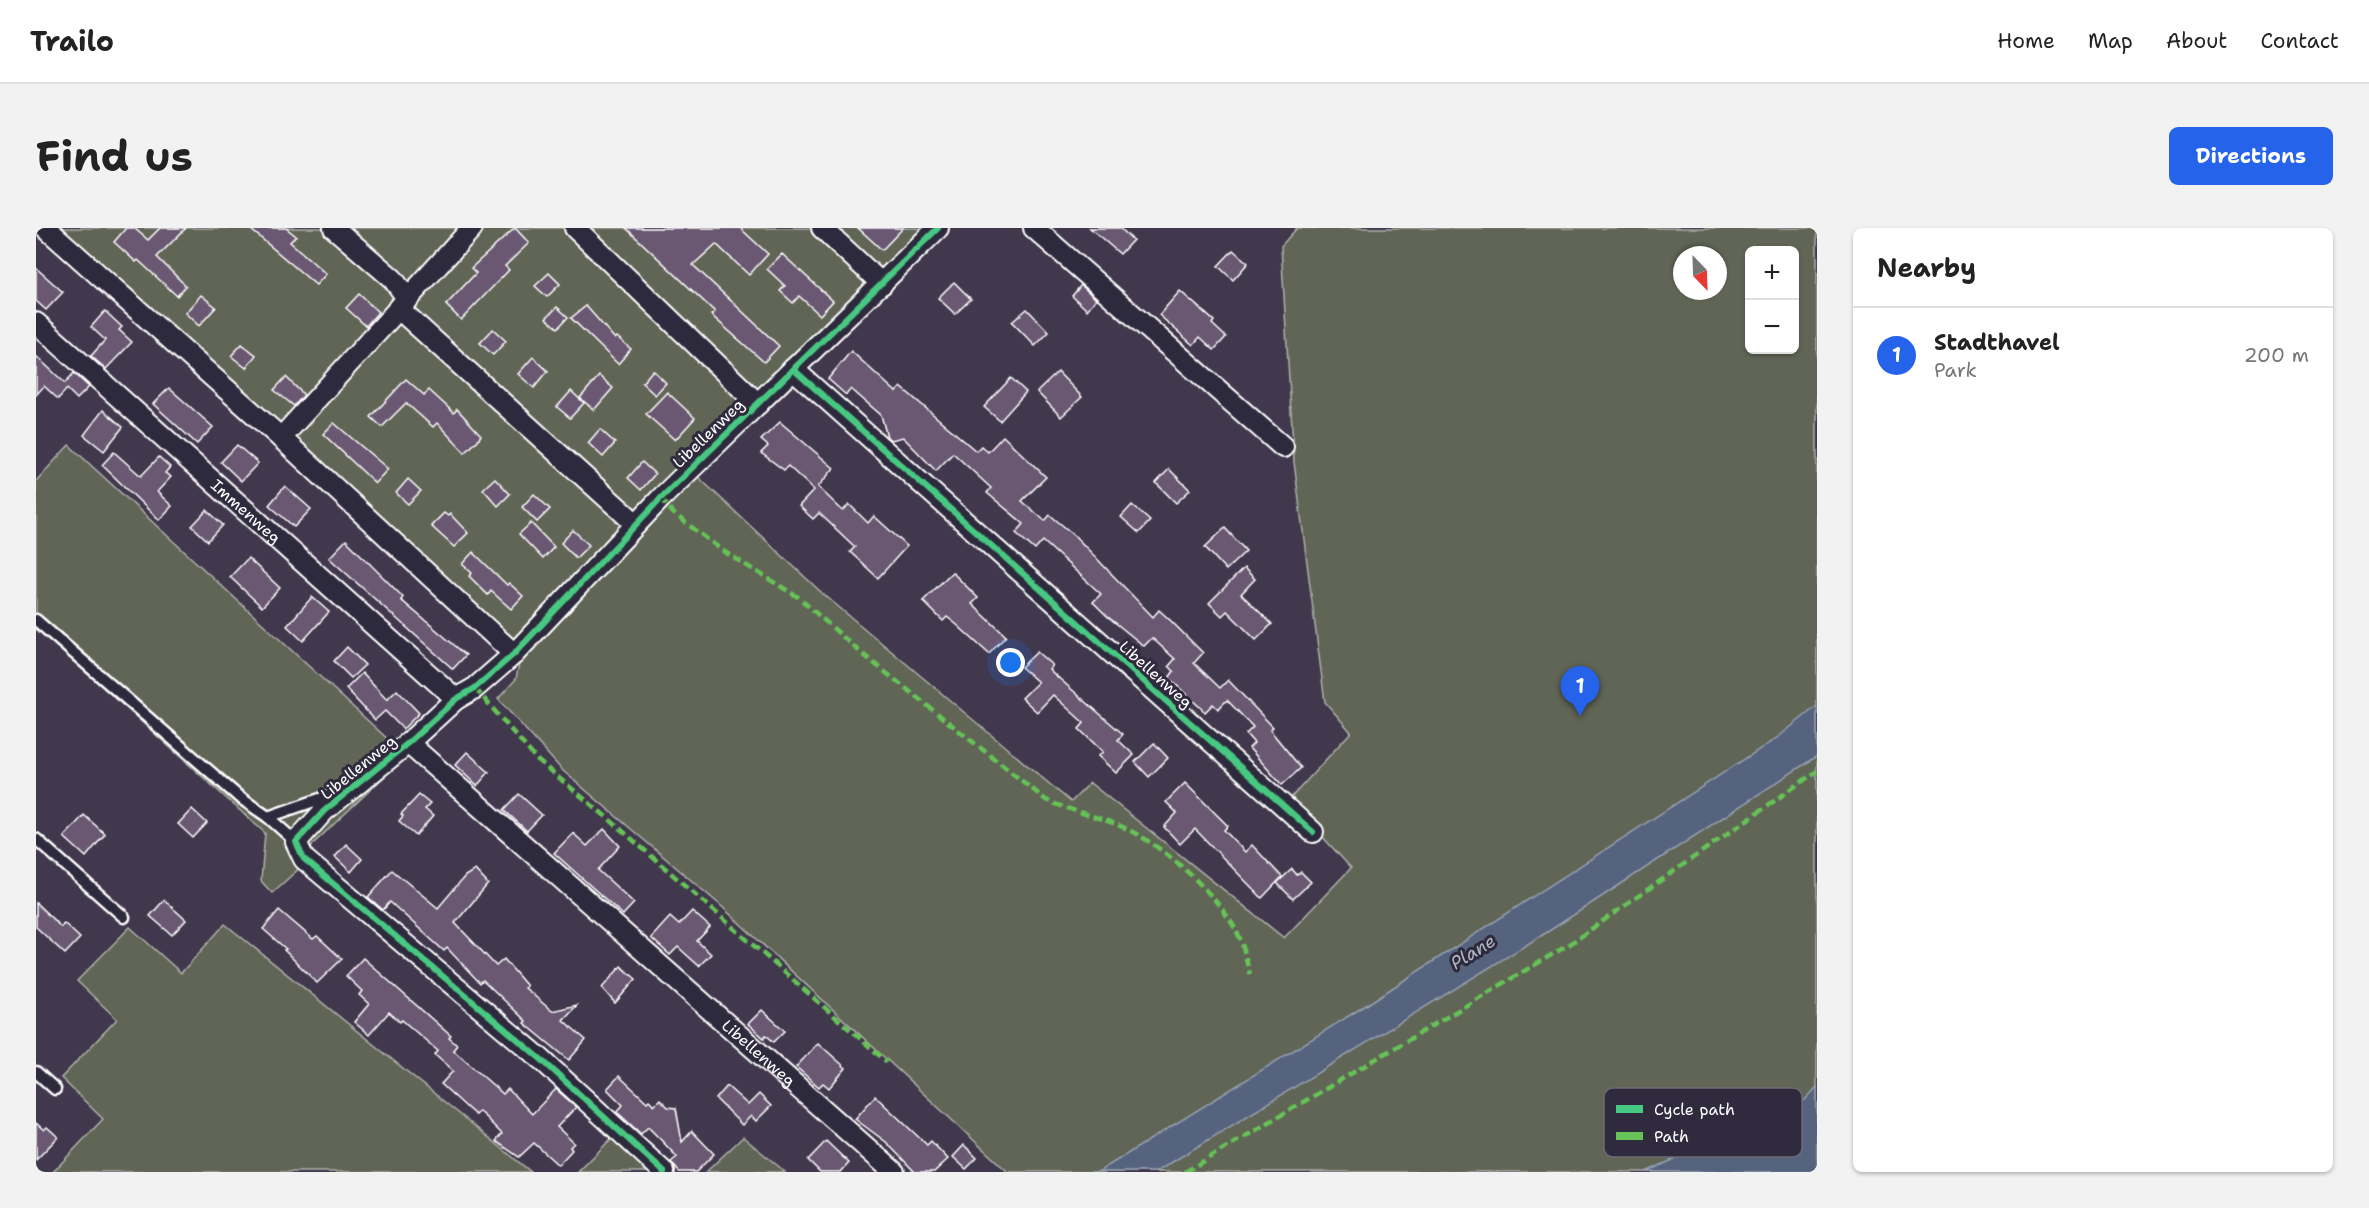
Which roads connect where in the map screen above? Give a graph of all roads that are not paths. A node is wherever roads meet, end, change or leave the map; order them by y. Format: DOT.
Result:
graph roads {
  1 [pos="46,228"];
  2 [pos="334,228"];
  3 [pos="472,228"];
  4 [pos="575,228"];
  5 [pos="822,228"];
  6 [pos="938,228"];
  7 [pos="1034,228"];
  8 [pos="882,284"];
  9 [pos="403,303"];
  10 [pos="36,323"];
  11 [pos="793,369"];
  12 [pos="758,404"];
  13 [pos="281,438"];
  14 [pos="1284,447"];
  15 [pos="636,524"];
  16 [pos="36,620"];
  17 [pos="514,654"];
  18 [pos="456,699"];
  19 [pos="408,743"];
  20 [pos="354,787"];
  21 [pos="268,817"];
  22 [pos="1313,832"];
  23 [pos="36,839"];
  24 [pos="296,842"];
  25 [pos="124,917"];
  26 [pos="36,1072"];
  27 [pos="56,1089"];
  28 [pos="664,1172"];
  29 [pos="894,1172"];
  1 -- 13 [label="street"];
  2 -- 9 [label="street"];
  3 -- 9 [label="street"];
  4 -- 12 [label="street, Libellenweg"];
  5 -- 8 [label="street"];
  6 -- 8 [label="street, Libellenweg"];
  7 -- 14 [label="street"];
  8 -- 11 [label="street, Libellenweg"];
  9 -- 13 [label="street"];
  9 -- 15 [label="street"];
  10 -- 18 [label="street, Immenweg"];
  11 -- 12 [label="street, Libellenweg"];
  11 -- 22 [label="street, Libellenweg"];
  12 -- 15 [label="street, Libellenweg"];
  13 -- 17 [label="street"];
  15 -- 17 [label="street, Libellenweg"];
  16 -- 21 [label="lane"];
  17 -- 18 [label="street, Libellenweg"];
  18 -- 19 [label="street, Libellenweg"];
  19 -- 20 [label="street, Libellenweg"];
  19 -- 29 [label="street, Libellenweg"];
  20 -- 21 [label="lane"];
  20 -- 24 [label="street, Libellenweg"];
  21 -- 24 [label="lane"];
  23 -- 25 [label="lane"];
  24 -- 28 [label="street"];
  26 -- 27 [label="lane"];
}
